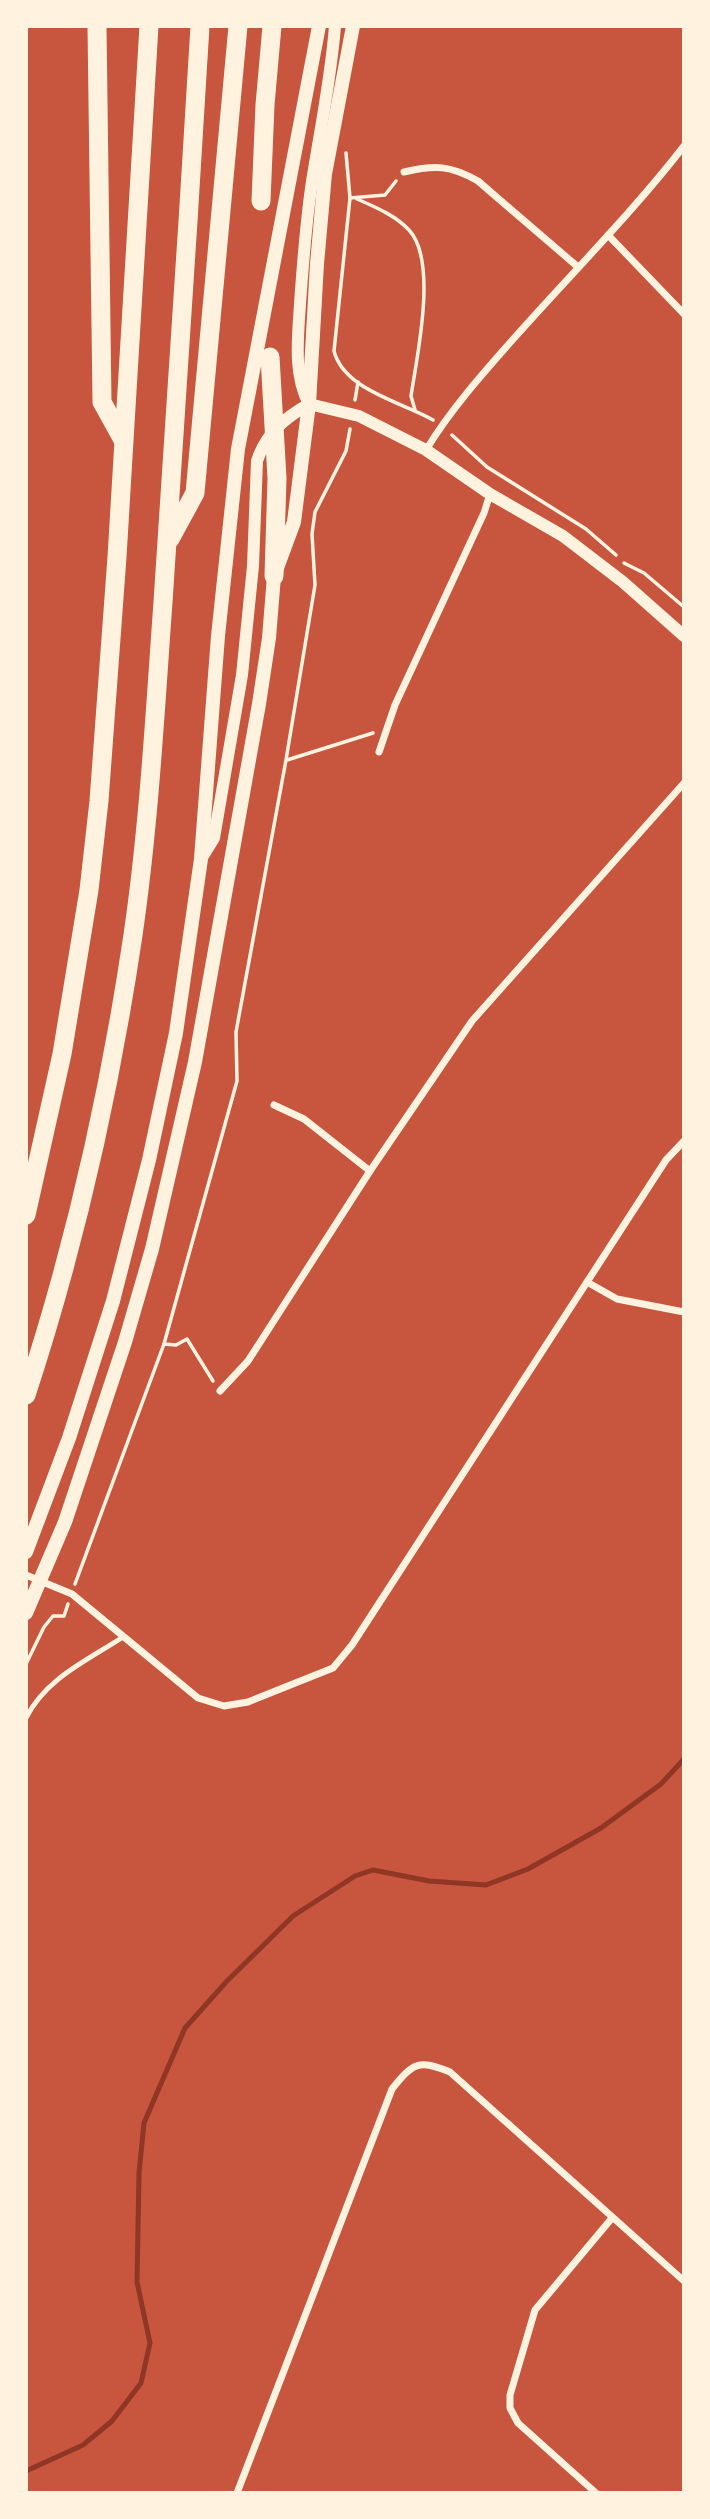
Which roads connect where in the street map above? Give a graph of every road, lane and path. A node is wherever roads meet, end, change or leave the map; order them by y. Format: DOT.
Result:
graph roads {
  1 [pos="97,26"];
  2 [pos="149,26"];
  3 [pos="200,26"];
  4 [pos="238,26"];
  5 [pos="272,26"];
  6 [pos="319,26"];
  7 [pos="335,26"];
  8 [pos="353,26"];
  9 [pos="684,146"];
  10 [pos="346,147"];
  11 [pos="404,172"];
  12 [pos="350,198"];
  13 [pos="357,199"];
  14 [pos="261,201"];
  15 [pos="608,236"];
  16 [pos="578,267"];
  17 [pos="684,314"];
  18 [pos="270,357"];
  19 [pos="358,382"];
  20 [pos="309,404"];
  21 [pos="415,410"];
  22 [pos="352,414"];
  23 [pos="441,425"];
  24 [pos="275,428"];
  25 [pos="124,441"];
  26 [pos="426,450"];
  27 [pos="490,494"];
  28 [pos="167,543"];
  29 [pos="274,576"];
  30 [pos="684,636"];
  31 [pos="386,730"];
  32 [pos="379,752"];
  33 [pos="286,760"];
  34 [pos="684,783"];
  35 [pos="201,859"];
  36 [pos="274,1105"];
  37 [pos="684,1141"];
  38 [pos="370,1171"];
  39 [pos="26,1215"];
  40 [pos="587,1282"];
  41 [pos="684,1312"];
  42 [pos="163,1344"];
  43 [pos="220,1391"];
  44 [pos="26,1395"];
  45 [pos="26,1552"];
  46 [pos="26,1575"];
  47 [pos="40,1581"];
  48 [pos="72,1594"];
  49 [pos="26,1613"];
  50 [pos="123,1637"];
  51 [pos="26,1664"];
  52 [pos="26,1718"];
  53 [pos="612,2218"];
  54 [pos="684,2281"];
  55 [pos="237,2493"];
  56 [pos="596,2493"];
  1 -- 25 [label="highway"];
  2 -- 25 [label="highway"];
  3 -- 28 [label="highway"];
  4 -- 28 [label="highway"];
  5 -- 14 [label="highway"];
  6 -- 35 [label="main road"];
  7 -- 20 [label="street"];
  8 -- 20 [label="main road"];
  9 -- 15 [label="street"];
  10 -- 12 [label="path"];
  11 -- 13 [label="path"];
  11 -- 16 [label="street"];
  12 -- 13 [label="path"];
  12 -- 19 [label="path"];
  13 -- 21 [label="path"];
  15 -- 16 [label="street"];
  15 -- 17 [label="street"];
  16 -- 23 [label="street"];
  18 -- 24 [label="highway"];
  19 -- 21 [label="path"];
  19 -- 22 [label="path"];
  20 -- 22 [label="street"];
  20 -- 24 [label="street"];
  20 -- 29 [label="main road"];
  21 -- 23 [label="path"];
  22 -- 26 [label="street"];
  22 -- 33 [label="path"];
  23 -- 26 [label="street"];
  24 -- 29 [label="highway"];
  24 -- 35 [label="street"];
  25 -- 39 [label="highway"];
  26 -- 27 [label="street"];
  27 -- 30 [label="street"];
  27 -- 31 [label="street"];
  28 -- 44 [label="highway"];
  29 -- 47 [label="main road"];
  31 -- 32 [label="street"];
  31 -- 33 [label="path"];
  33 -- 42 [label="path"];
  34 -- 38 [label="street"];
  35 -- 45 [label="main road"];
  36 -- 38 [label="street"];
  37 -- 40 [label="street"];
  38 -- 43 [label="street"];
  40 -- 41 [label="street"];
  40 -- 50 [label="street"];
  42 -- 43 [label="path"];
  42 -- 48 [label="path"];
  46 -- 47 [label="street"];
  47 -- 48 [label="street"];
  47 -- 49 [label="main road"];
  48 -- 50 [label="street"];
  48 -- 51 [label="path"];
  50 -- 52 [label="lane"];
  53 -- 54 [label="street"];
  53 -- 55 [label="street"];
  53 -- 56 [label="street"];
}
